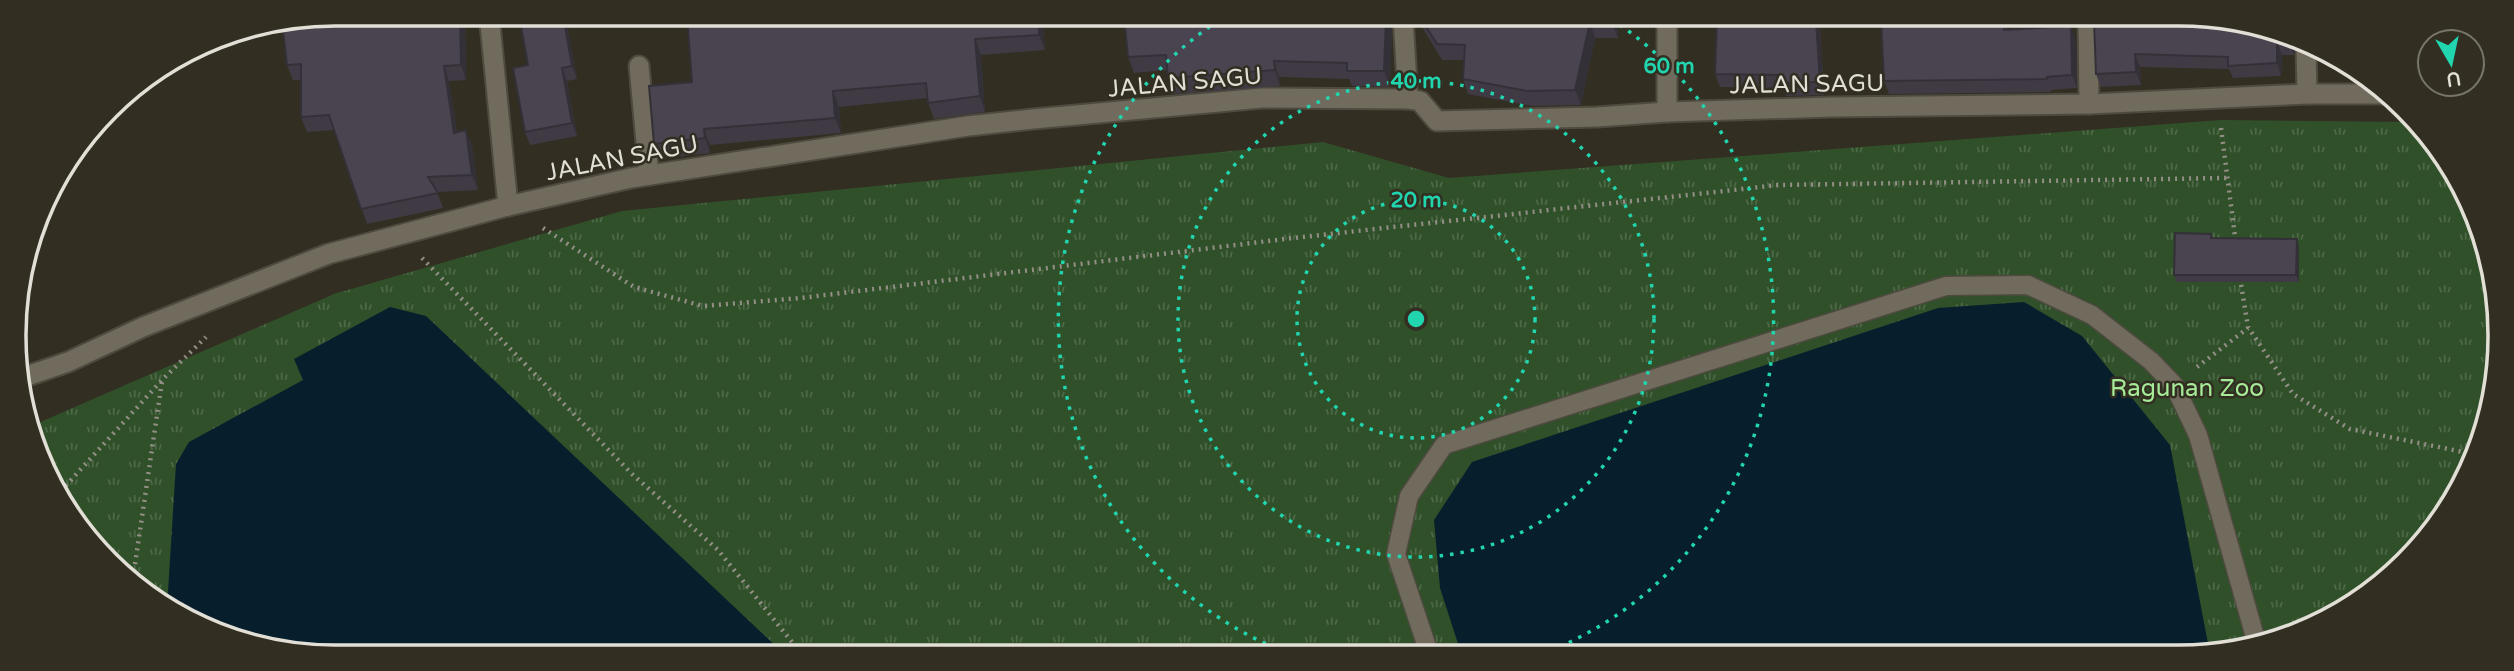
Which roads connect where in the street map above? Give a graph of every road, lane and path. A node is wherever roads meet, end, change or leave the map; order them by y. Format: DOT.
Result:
graph roads {
  1 [pos="490,26"];
  2 [pos="1403,26"];
  3 [pos="1667,26"];
  4 [pos="2088,26"];
  5 [pos="2306,54"];
  6 [pos="639,66"];
  7 [pos="2307,94"];
  8 [pos="2372,94"];
  9 [pos="1408,99"];
  10 [pos="2089,104"];
  11 [pos="1667,112"];
  12 [pos="2221,121"];
  13 [pos="649,175"];
  14 [pos="2227,178"];
  15 [pos="508,206"];
  16 [pos="400,235"];
  17 [pos="2237,252"];
  18 [pos="2240,277"];
  19 [pos="2248,327"];
  20 [pos="210,333"];
  21 [pos="29,376"];
  22 [pos="162,380"];
  23 [pos="2174,385"];
  24 [pos="2465,452"];
  25 [pos="66,486"];
  26 [pos="135,571"];
  27 [pos="2254,635"];
  28 [pos="794,645"];
  29 [pos="1426,645"];
  1 -- 15 [label="street"];
  2 -- 9 [label="street"];
  3 -- 11 [label="street"];
  4 -- 10 [label="street"];
  5 -- 7 [label="street"];
  6 -- 13 [label="street"];
  7 -- 8 [label="street, JALAN SAGU"];
  7 -- 10 [label="street, JALAN SAGU"];
  9 -- 11 [label="street, JALAN SAGU"];
  9 -- 13 [label="street, JALAN SAGU"];
  10 -- 11 [label="street, JALAN SAGU"];
  12 -- 14 [label="path"];
  13 -- 15 [label="street, JALAN SAGU"];
  14 -- 15 [label="path"];
  14 -- 17 [label="path"];
  15 -- 16 [label="street, JALAN SAGU"];
  16 -- 21 [label="street, JALAN SAGU"];
  16 -- 28 [label="path"];
  18 -- 19 [label="path"];
  19 -- 23 [label="path"];
  19 -- 24 [label="path"];
  20 -- 22 [label="path"];
  22 -- 25 [label="path"];
  22 -- 26 [label="path"];
  23 -- 27 [label="lane"];
  23 -- 29 [label="lane"];
}
